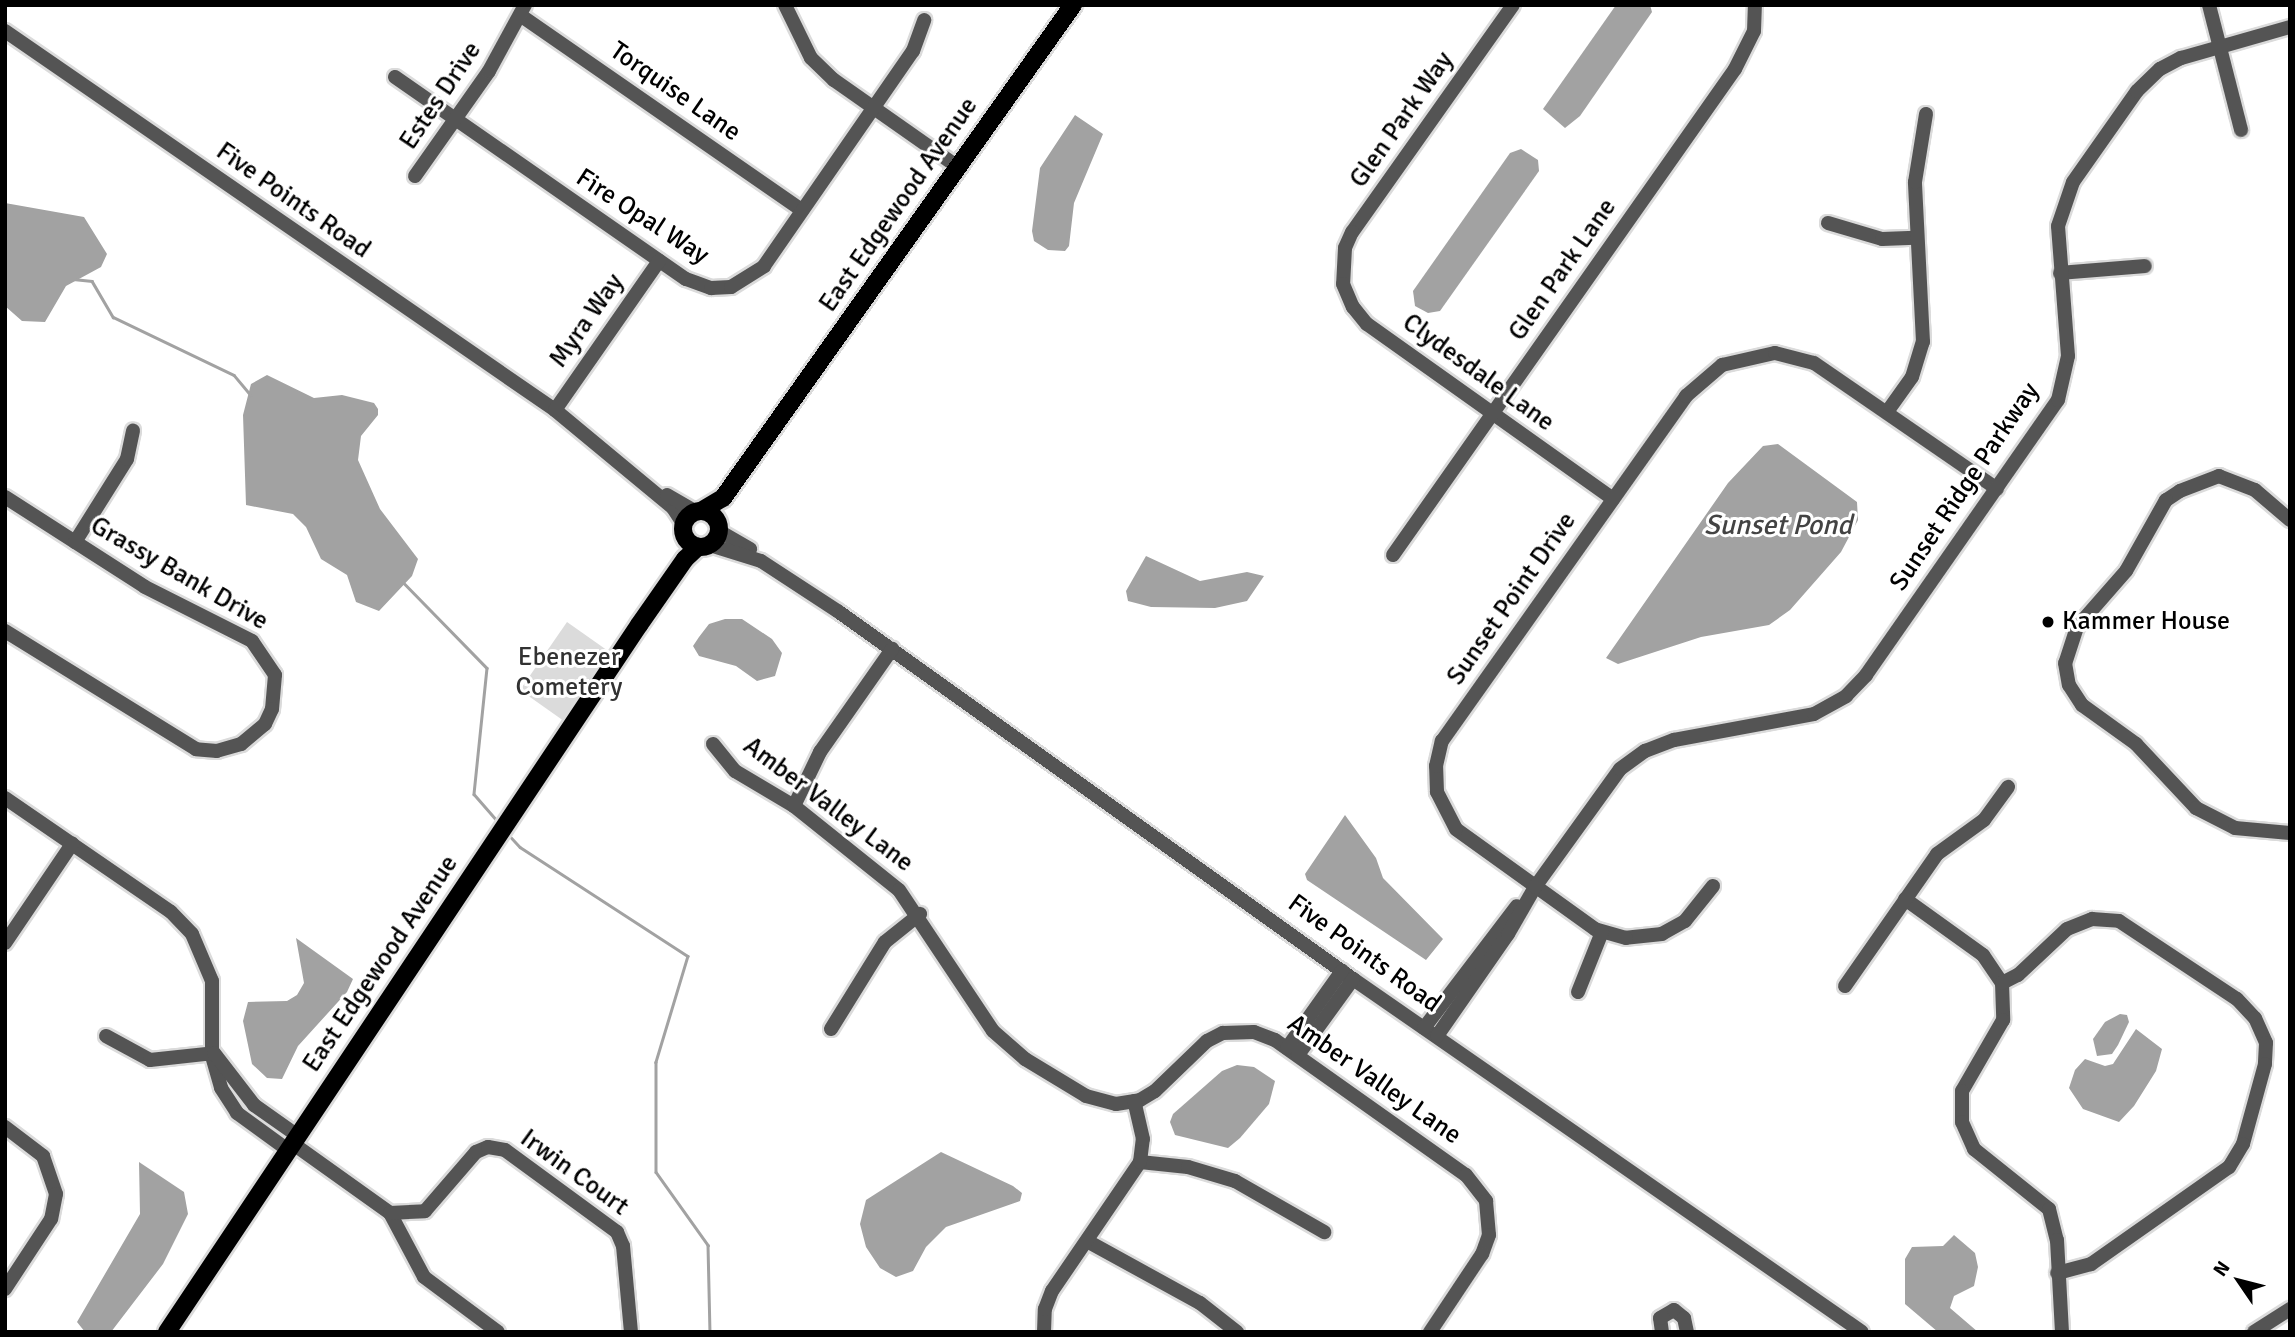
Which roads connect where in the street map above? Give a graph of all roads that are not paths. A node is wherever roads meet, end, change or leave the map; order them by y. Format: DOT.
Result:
graph roads {
  1 [pos="785,5"];
  2 [pos="1073,5"];
  3 [pos="1513,5"];
  4 [pos="1755,5"];
  5 [pos="2209,5"];
  6 [pos="522,10"];
  7 [pos="924,20"];
  8 [pos="2290,27"];
  9 [pos="5,31"];
  10 [pos="2219,47"];
  11 [pos="395,77"];
  12 [pos="874,108"];
  13 [pos="1927,114"];
  14 [pos="455,118"];
  15 [pos="2241,130"];
  16 [pos="958,167"];
  17 [pos="415,176"];
  18 [pos="802,210"];
  19 [pos="1828,223"];
  20 [pos="1915,238"];
  21 [pos="659,261"];
  22 [pos="2145,266"];
  23 [pos="1342,267"];
  24 [pos="2060,273"];
  25 [pos="555,410"];
  26 [pos="1887,412"];
  27 [pos="1493,414"];
  28 [pos="133,431"];
  29 [pos="1997,489"];
  30 [pos="5,497"];
  31 [pos="1612,499"];
  32 [pos="2290,520"];
  33 [pos="702,529"];
  34 [pos="75,542"];
  35 [pos="1393,555"];
  36 [pos="5,631"];
  37 [pos="892,649"];
  38 [pos="713,744"];
  39 [pos="2008,787"];
  40 [pos="5,798"];
  41 [pos="794,806"];
  42 [pos="2290,834"];
  43 [pos="72,844"];
  44 [pos="1713,886"];
  45 [pos="1535,887"];
  46 [pos="1905,900"];
  47 [pos="920,914"];
  48 [pos="1602,932"];
  49 [pos="5,943"];
  50 [pos="1348,975"];
  51 [pos="2002,983"];
  52 [pos="1845,986"];
  53 [pos="1578,992"];
  54 [pos="831,1029"];
  55 [pos="1431,1032"];
  56 [pos="106,1036"];
  57 [pos="1292,1052"];
  58 [pos="214,1053"];
  59 [pos="1134,1101"];
  60 [pos="5,1127"];
  61 [pos="293,1143"];
  62 [pos="1140,1162"];
  63 [pos="390,1213"];
  64 [pos="1325,1232"];
  65 [pos="1087,1241"];
  66 [pos="2057,1273"];
  67 [pos="5,1289"];
  68 [pos="2290,1309"];
  69 [pos="167,1332"];
  70 [pos="498,1332"];
  71 [pos="631,1332"];
  72 [pos="1045,1332"];
  73 [pos="1237,1332"];
  74 [pos="1430,1332"];
  75 [pos="1662,1332"];
  76 [pos="1686,1332"];
  77 [pos="1863,1332"];
  78 [pos="2062,1332"];
  79 [pos="2254,1332"];
  1 -- 12 [label="street"];
  2 -- 16 [label="main road, East Edgewood Avenue"];
  3 -- 23 [label="street, Glen Park Way"];
  4 -- 27 [label="street, Glen Park Lane"];
  5 -- 10 [label="street"];
  6 -- 14 [label="street, Estes Drive"];
  6 -- 18 [label="street, Torquise Lane"];
  7 -- 12 [label="street, Fire Opal Way"];
  8 -- 10 [label="street, Sunset Ridge Parkway"];
  9 -- 25 [label="street, Five Points Road"];
  10 -- 15 [label="street"];
  10 -- 24 [label="street, Sunset Ridge Parkway"];
  11 -- 14 [label="street, Fire Opal Way"];
  12 -- 16 [label="street"];
  12 -- 18 [label="street, Fire Opal Way"];
  13 -- 20 [label="street"];
  14 -- 17 [label="street, Estes Drive"];
  14 -- 21 [label="street, Fire Opal Way"];
  16 -- 33 [label="main road, East Edgewood Avenue"];
  18 -- 21 [label="street, Fire Opal Way"];
  19 -- 20 [label="street"];
  20 -- 26 [label="street"];
  21 -- 25 [label="street, Myra Way"];
  22 -- 24 [label="street"];
  23 -- 27 [label="street, Clydesdale Lane"];
  24 -- 29 [label="street, Sunset Ridge Parkway"];
  25 -- 33 [label="street, Five Points Road"];
  26 -- 29 [label="street"];
  26 -- 31 [label="street, Sunset Point Drive"];
  27 -- 31 [label="street, Clydesdale Lane"];
  27 -- 35 [label="street, Glen Park Lane"];
  28 -- 34 [label="street"];
  29 -- 45 [label="street, Sunset Ridge Parkway"];
  30 -- 34 [label="street, Grassy Bank Drive"];
  31 -- 45 [label="street, Sunset Point Drive"];
  32 -- 42 [label="street"];
  33 -- 37 [label="street, Five Points Road"];
  33 -- 61 [label="main road, East Edgewood Avenue"];
  34 -- 36 [label="street, Grassy Bank Drive"];
  37 -- 41 [label="street"];
  37 -- 50 [label="street, Five Points Road"];
  38 -- 41 [label="street, Amber Valley Lane"];
  39 -- 46 [label="street"];
  40 -- 43 [label="street"];
  41 -- 47 [label="street, Amber Valley Lane"];
  43 -- 49 [label="street"];
  43 -- 58 [label="street"];
  44 -- 48 [label="street"];
  45 -- 48 [label="street, Sunset Point Drive"];
  45 -- 55 [label="street, Sunset Ridge Parkway"];
  46 -- 51 [label="street"];
  46 -- 52 [label="street"];
  47 -- 54 [label="street"];
  47 -- 59 [label="street, Amber Valley Lane"];
  48 -- 53 [label="street"];
  50 -- 55 [label="street, Five Points Road"];
  50 -- 57 [label="street"];
  51 -- 66 [label="street"];
  51 -- 66 [label="street"];
  55 -- 77 [label="street, Five Points Road"];
  56 -- 58 [label="street"];
  57 -- 59 [label="street, Amber Valley Lane"];
  57 -- 74 [label="street, Amber Valley Lane"];
  58 -- 61 [label="street"];
  59 -- 62 [label="street"];
  60 -- 67 [label="street"];
  61 -- 63 [label="street"];
  61 -- 69 [label="main road, East Edgewood Avenue"];
  62 -- 64 [label="street"];
  62 -- 65 [label="street"];
  63 -- 70 [label="street"];
  63 -- 71 [label="street, Irwin Court"];
  65 -- 72 [label="street"];
  65 -- 73 [label="street"];
  66 -- 78 [label="street"];
  68 -- 79 [label="street"];
  75 -- 76 [label="street"];
}
